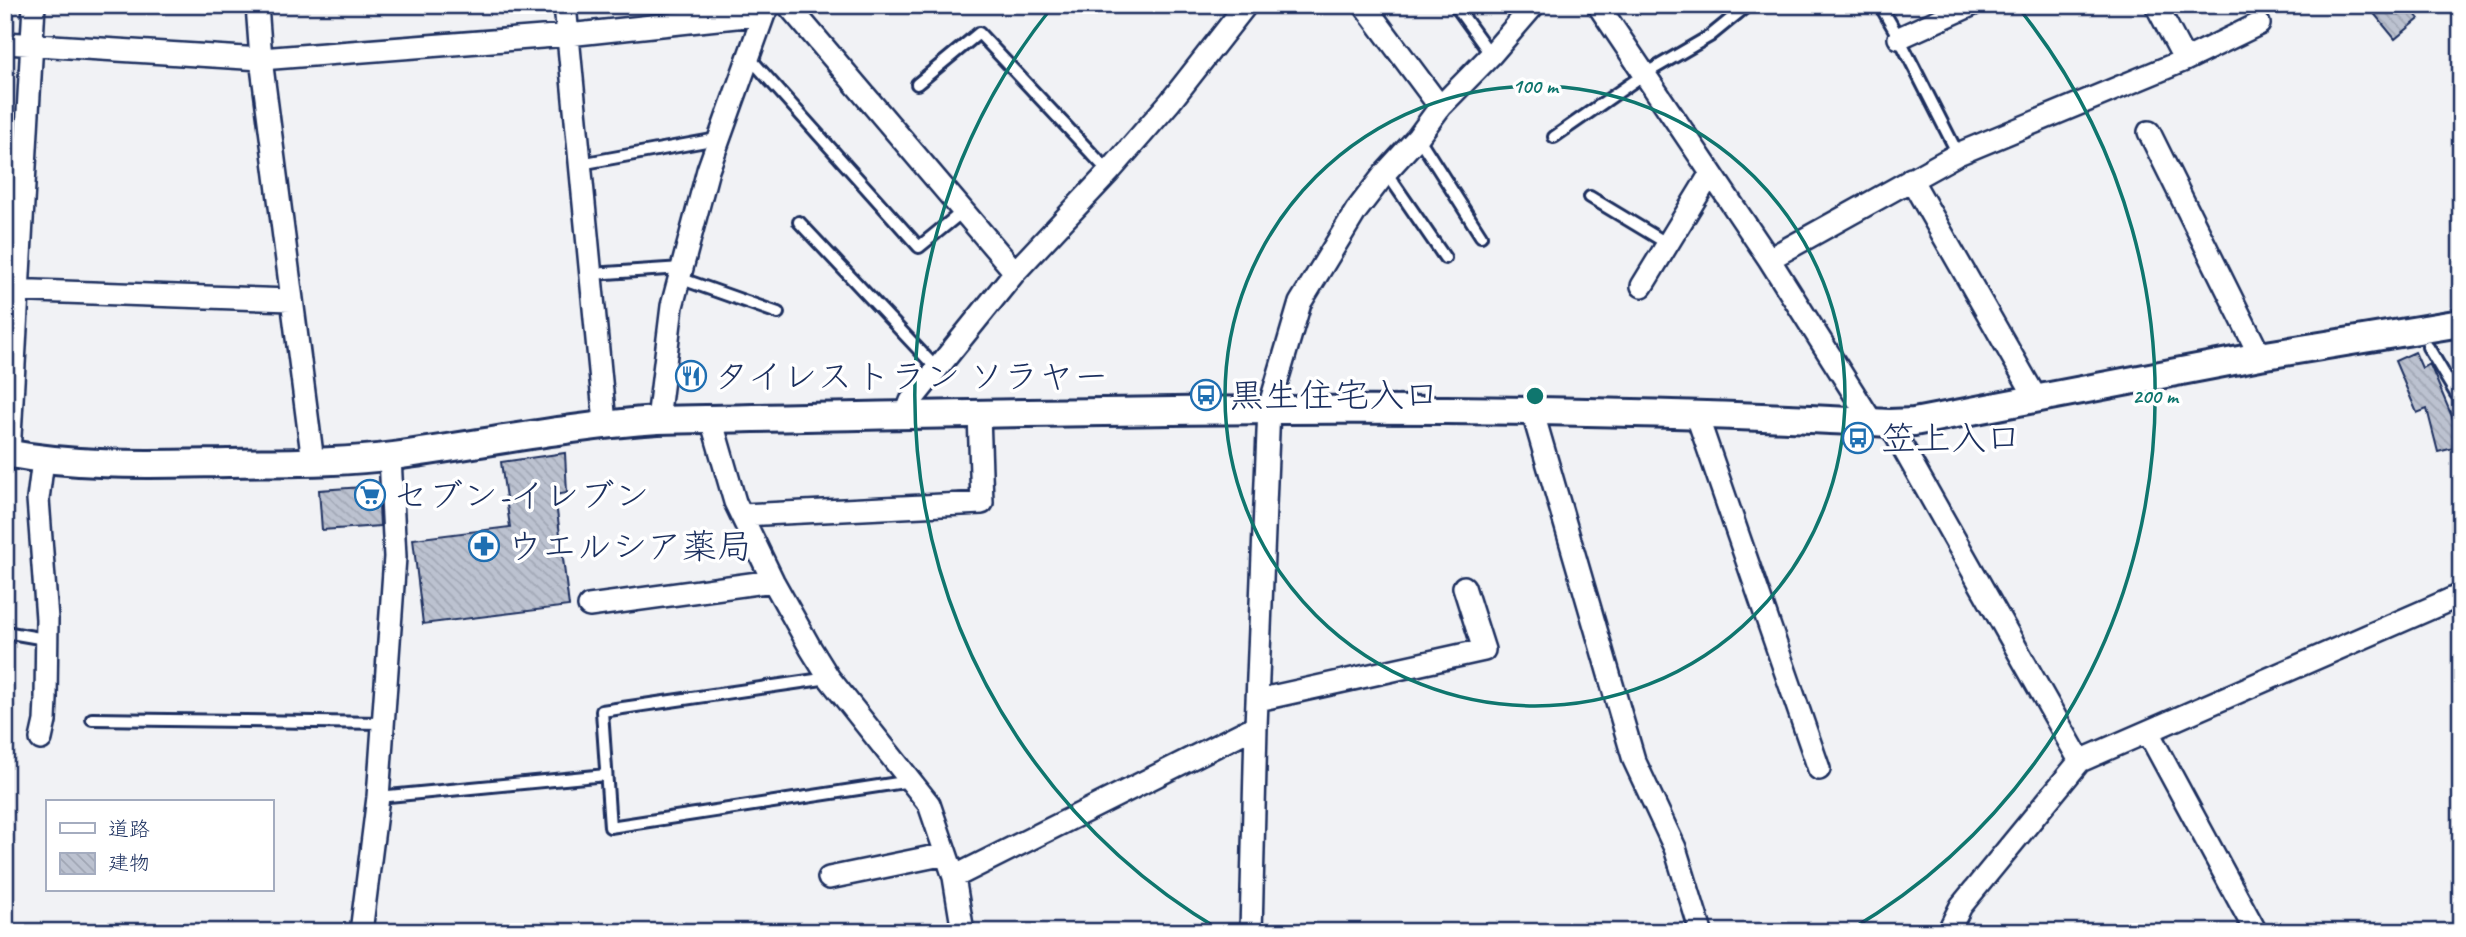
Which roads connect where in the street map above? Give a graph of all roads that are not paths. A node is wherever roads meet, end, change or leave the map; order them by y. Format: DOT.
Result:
graph roads {
  1 [pos="34,5"];
  2 [pos="257,5"];
  3 [pos="565,5"];
  4 [pos="788,5"];
  5 [pos="1246,5"];
  6 [pos="1364,5"];
  7 [pos="1455,5"];
  8 [pos="1534,5"];
  9 [pos="1598,5"];
  10 [pos="1748,5"];
  11 [pos="1880,5"];
  12 [pos="1972,5"];
  13 [pos="2157,5"];
  14 [pos="767,10"];
  15 [pos="2259,24"];
  16 [pos="568,35"];
  17 [pos="1899,38"];
  18 [pos="5,43"];
  19 [pos="31,45"];
  20 [pos="1491,55"];
  21 [pos="748,57"];
  22 [pos="261,59"];
  23 [pos="2185,60"];
  24 [pos="1643,75"];
  25 [pos="917,84"];
  26 [pos="1440,107"];
  27 [pos="2148,132"];
  28 [pos="1554,136"];
  29 [pos="1418,137"];
  30 [pos="718,139"];
  31 [pos="1958,154"];
  32 [pos="580,164"];
  33 [pos="1109,172"];
  34 [pos="1386,172"];
  35 [pos="1711,173"];
  36 [pos="1910,179"];
  37 [pos="1590,197"];
  38 [pos="962,212"];
  39 [pos="799,222"];
  40 [pos="1481,236"];
  41 [pos="1668,244"];
  42 [pos="1445,258"];
  43 [pos="1769,259"];
  44 [pos="1015,272"];
  45 [pos="681,273"];
  46 [pos="591,274"];
  47 [pos="1642,286"];
  48 [pos="12,291"];
  49 [pos="291,300"];
  50 [pos="778,313"];
  51 [pos="2461,323"];
  52 [pos="2428,347"];
  53 [pos="2260,356"];
  54 [pos="936,368"];
  55 [pos="2456,394"];
  56 [pos="2036,398"];
  57 [pos="1269,408"];
  58 [pos="1532,410"];
  59 [pos="979,414"];
  60 [pos="1697,416"];
  61 [pos="905,417"];
  62 [pos="711,419"];
  63 [pos="657,420"];
  64 [pos="605,423"];
  65 [pos="1881,423"];
  66 [pos="7,453"];
  67 [pos="390,457"];
  68 [pos="43,460"];
  69 [pos="313,462"];
  70 [pos="743,515"];
  71 [pos="773,581"];
  72 [pos="1464,587"];
  73 [pos="2461,595"];
  74 [pos="589,606"];
  75 [pos="5,632"];
  76 [pos="45,639"];
  77 [pos="829,678"];
  78 [pos="1258,700"];
  79 [pos="92,719"];
  80 [pos="383,723"];
  81 [pos="1256,726"];
  82 [pos="2148,732"];
  83 [pos="41,739"];
  84 [pos="2080,761"];
  85 [pos="1819,769"];
  86 [pos="606,775"];
  87 [pos="911,781"];
  88 [pos="378,797"];
  89 [pos="946,853"];
  90 [pos="954,877"];
  91 [pos="829,878"];
  92 [pos="361,932"];
  93 [pos="963,932"];
  94 [pos="1251,932"];
  95 [pos="1700,932"];
  96 [pos="1948,932"];
  97 [pos="2256,932"];
  1 -- 19 [label="street"];
  2 -- 22 [label="street"];
  3 -- 16 [label="street"];
  4 -- 38 [label="street"];
  5 -- 33 [label="street"];
  6 -- 26 [label="street"];
  7 -- 20 [label="lane"];
  8 -- 20 [label="street"];
  9 -- 24 [label="street"];
  10 -- 24 [label="lane"];
  11 -- 17 [label="lane"];
  12 -- 17 [label="street"];
  13 -- 23 [label="street"];
  14 -- 16 [label="street"];
  14 -- 21 [label="street"];
  15 -- 23 [label="street"];
  16 -- 22 [label="street"];
  16 -- 32 [label="street"];
  17 -- 31 [label="lane"];
  18 -- 19 [label="street"];
  19 -- 22 [label="street"];
  19 -- 48 [label="street"];
  20 -- 26 [label="street"];
  21 -- 30 [label="street"];
  21 -- 38 [label="lane"];
  22 -- 49 [label="street"];
  23 -- 31 [label="street"];
  24 -- 28 [label="lane"];
  24 -- 35 [label="street"];
  25 -- 33 [label="lane"];
  26 -- 29 [label="street"];
  27 -- 53 [label="street"];
  29 -- 34 [label="street"];
  29 -- 40 [label="lane"];
  30 -- 32 [label="lane"];
  30 -- 45 [label="street"];
  31 -- 36 [label="street"];
  32 -- 46 [label="street"];
  33 -- 44 [label="street"];
  34 -- 42 [label="lane"];
  34 -- 57 [label="street"];
  35 -- 41 [label="street"];
  35 -- 43 [label="street"];
  36 -- 43 [label="street"];
  36 -- 56 [label="street"];
  37 -- 41 [label="lane"];
  38 -- 44 [label="street"];
  39 -- 54 [label="lane"];
  41 -- 47 [label="street"];
  43 -- 65 [label="street"];
  44 -- 54 [label="street"];
  45 -- 46 [label="lane"];
  45 -- 50 [label="lane"];
  45 -- 63 [label="street"];
  46 -- 64 [label="street"];
  48 -- 49 [label="street"];
  48 -- 66 [label="street"];
  49 -- 69 [label="street"];
  51 -- 53 [label="street"];
  52 -- 55 [label="lane"];
  53 -- 56 [label="street"];
  54 -- 61 [label="street"];
  56 -- 65 [label="street"];
  57 -- 58 [label="street"];
  57 -- 59 [label="street"];
  57 -- 78 [label="street"];
  58 -- 60 [label="street"];
  58 -- 95 [label="street"];
  59 -- 61 [label="street"];
  59 -- 70 [label="street"];
  60 -- 65 [label="street"];
  60 -- 85 [label="street"];
  61 -- 62 [label="street"];
  62 -- 63 [label="street"];
  62 -- 70 [label="street"];
  63 -- 64 [label="street"];
  64 -- 67 [label="street"];
  65 -- 84 [label="street"];
  66 -- 68 [label="street"];
  67 -- 69 [label="street"];
  67 -- 80 [label="street"];
  68 -- 69 [label="street"];
  68 -- 76 [label="street"];
  70 -- 71 [label="street"];
  71 -- 74 [label="street"];
  71 -- 77 [label="street"];
  72 -- 78 [label="street"];
  73 -- 82 [label="street"];
  75 -- 76 [label="lane"];
  76 -- 83 [label="street"];
  77 -- 86 [label="lane"];
  77 -- 87 [label="street"];
  78 -- 81 [label="street"];
  79 -- 80 [label="lane"];
  80 -- 88 [label="street"];
  81 -- 90 [label="street"];
  81 -- 94 [label="street"];
  82 -- 84 [label="street"];
  82 -- 97 [label="street"];
  84 -- 96 [label="street"];
  86 -- 87 [label="lane"];
  86 -- 88 [label="lane"];
  87 -- 89 [label="street"];
  88 -- 92 [label="street"];
  89 -- 90 [label="street"];
  89 -- 91 [label="street"];
  90 -- 93 [label="street"];
}
